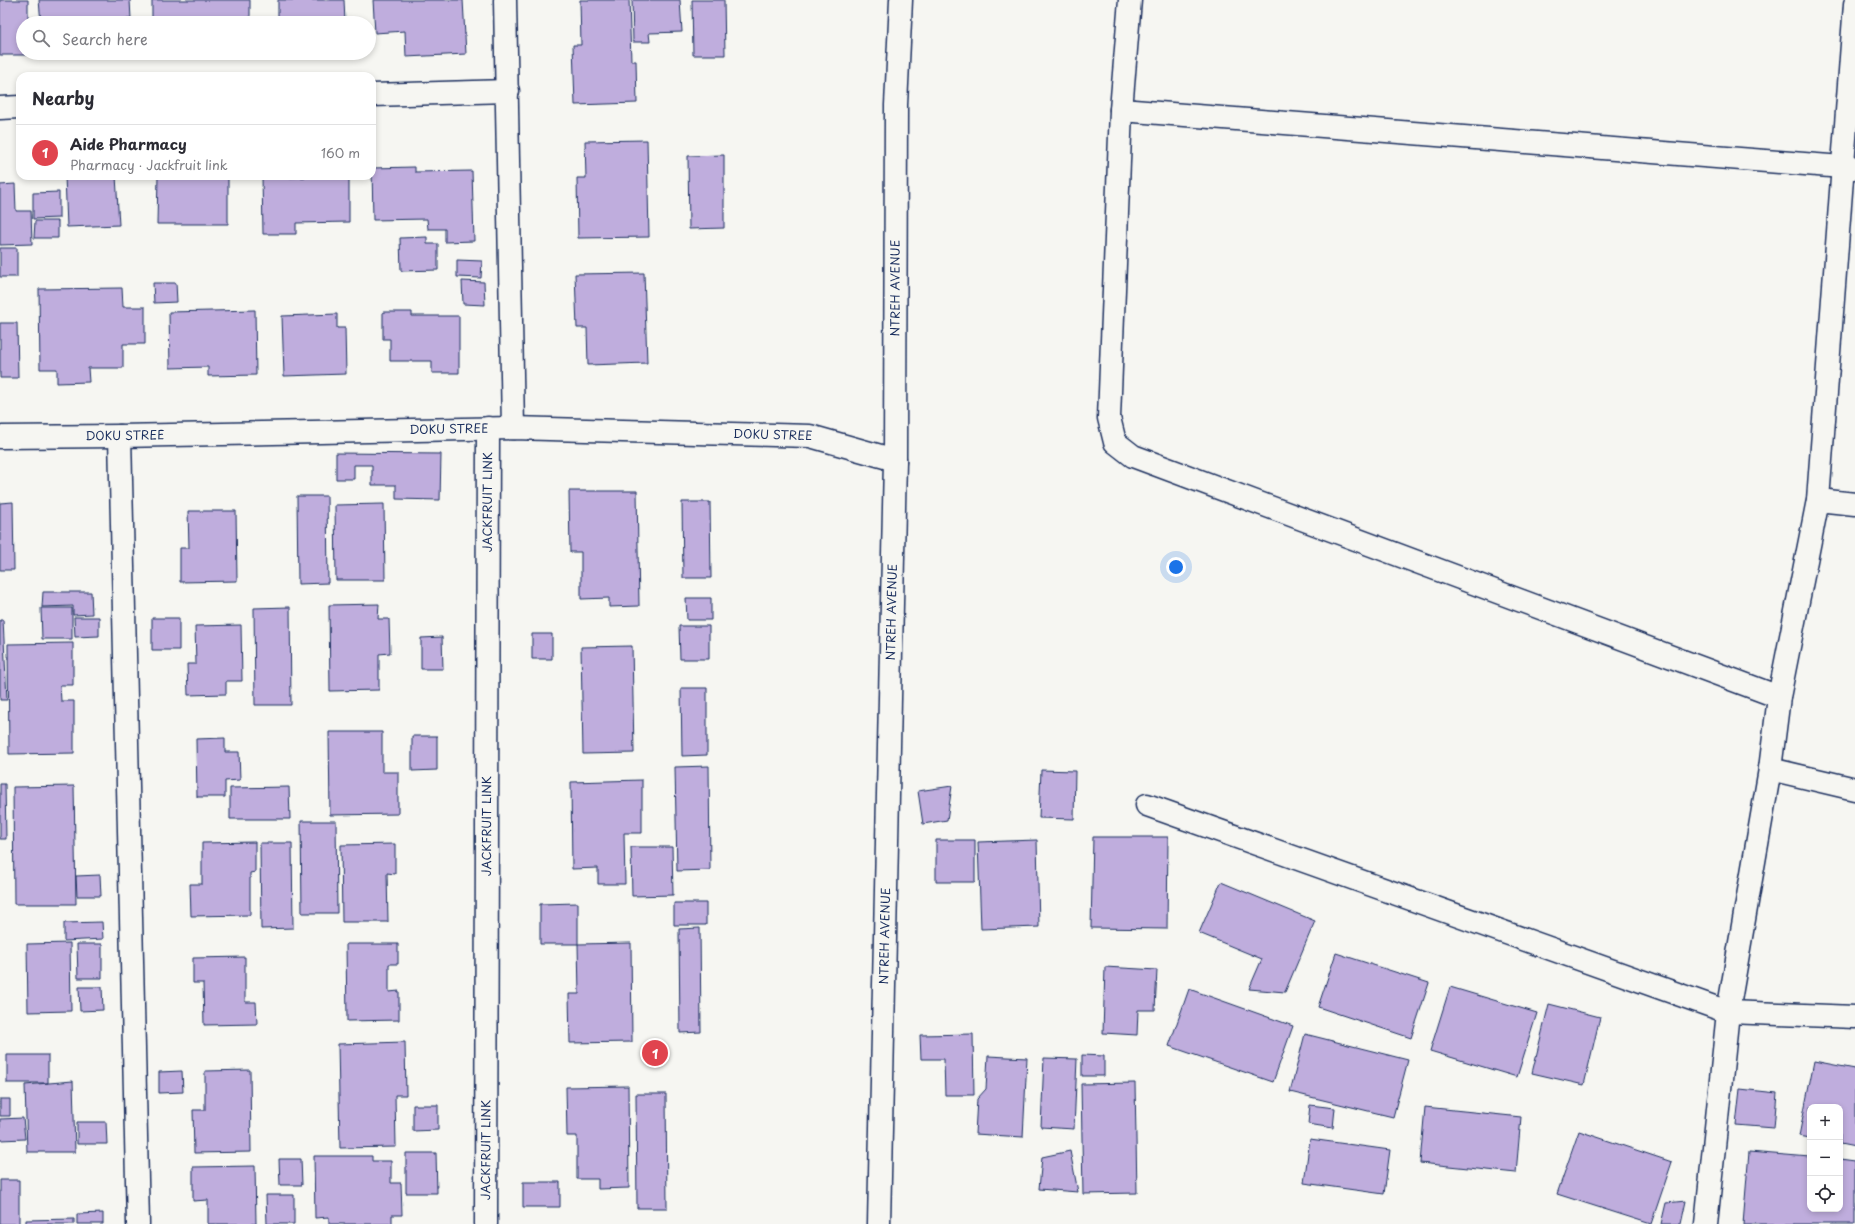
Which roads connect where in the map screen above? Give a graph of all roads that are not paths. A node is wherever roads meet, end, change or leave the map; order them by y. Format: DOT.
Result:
graph roads {
  1 [pos="505,0"];
  2 [pos="901,0"];
  3 [pos="1130,0"];
  4 [pos="1855,4"];
  5 [pos="508,91"];
  6 [pos="376,95"];
  7 [pos="16,107"];
  8 [pos="0,108"];
  9 [pos="1121,110"];
  10 [pos="1849,167"];
  11 [pos="488,428"];
  12 [pos="513,428"];
  13 [pos="120,436"];
  14 [pos="0,437"];
  15 [pos="895,460"];
  16 [pos="1818,500"];
  17 [pos="1855,504"];
  18 [pos="1779,697"];
  19 [pos="1770,769"];
  20 [pos="1855,789"];
  21 [pos="1147,805"];
  22 [pos="1728,1012"];
  23 [pos="1855,1017"];
  24 [pos="138,1224"];
  25 [pos="486,1224"];
  26 [pos="879,1224"];
  27 [pos="1706,1224"];
  1 -- 5 [label="street"];
  2 -- 15 [label="street, NTREH AVENUE"];
  3 -- 9 [label="street"];
  4 -- 10 [label="street"];
  5 -- 6 [label="street"];
  5 -- 12 [label="street"];
  7 -- 8 [label="street"];
  9 -- 10 [label="street"];
  9 -- 18 [label="street"];
  10 -- 16 [label="street"];
  11 -- 12 [label="street, DOKU STREE"];
  11 -- 13 [label="street, DOKU STREE"];
  11 -- 25 [label="street, JACKFRUIT LINK"];
  12 -- 15 [label="street, DOKU STREE"];
  13 -- 14 [label="street, DOKU STREE"];
  13 -- 24 [label="street"];
  15 -- 26 [label="street, NTREH AVENUE"];
  16 -- 17 [label="street"];
  16 -- 18 [label="street"];
  18 -- 19 [label="street"];
  19 -- 20 [label="street"];
  19 -- 22 [label="street"];
  21 -- 22 [label="street"];
  22 -- 23 [label="street"];
  22 -- 27 [label="street"];
}
